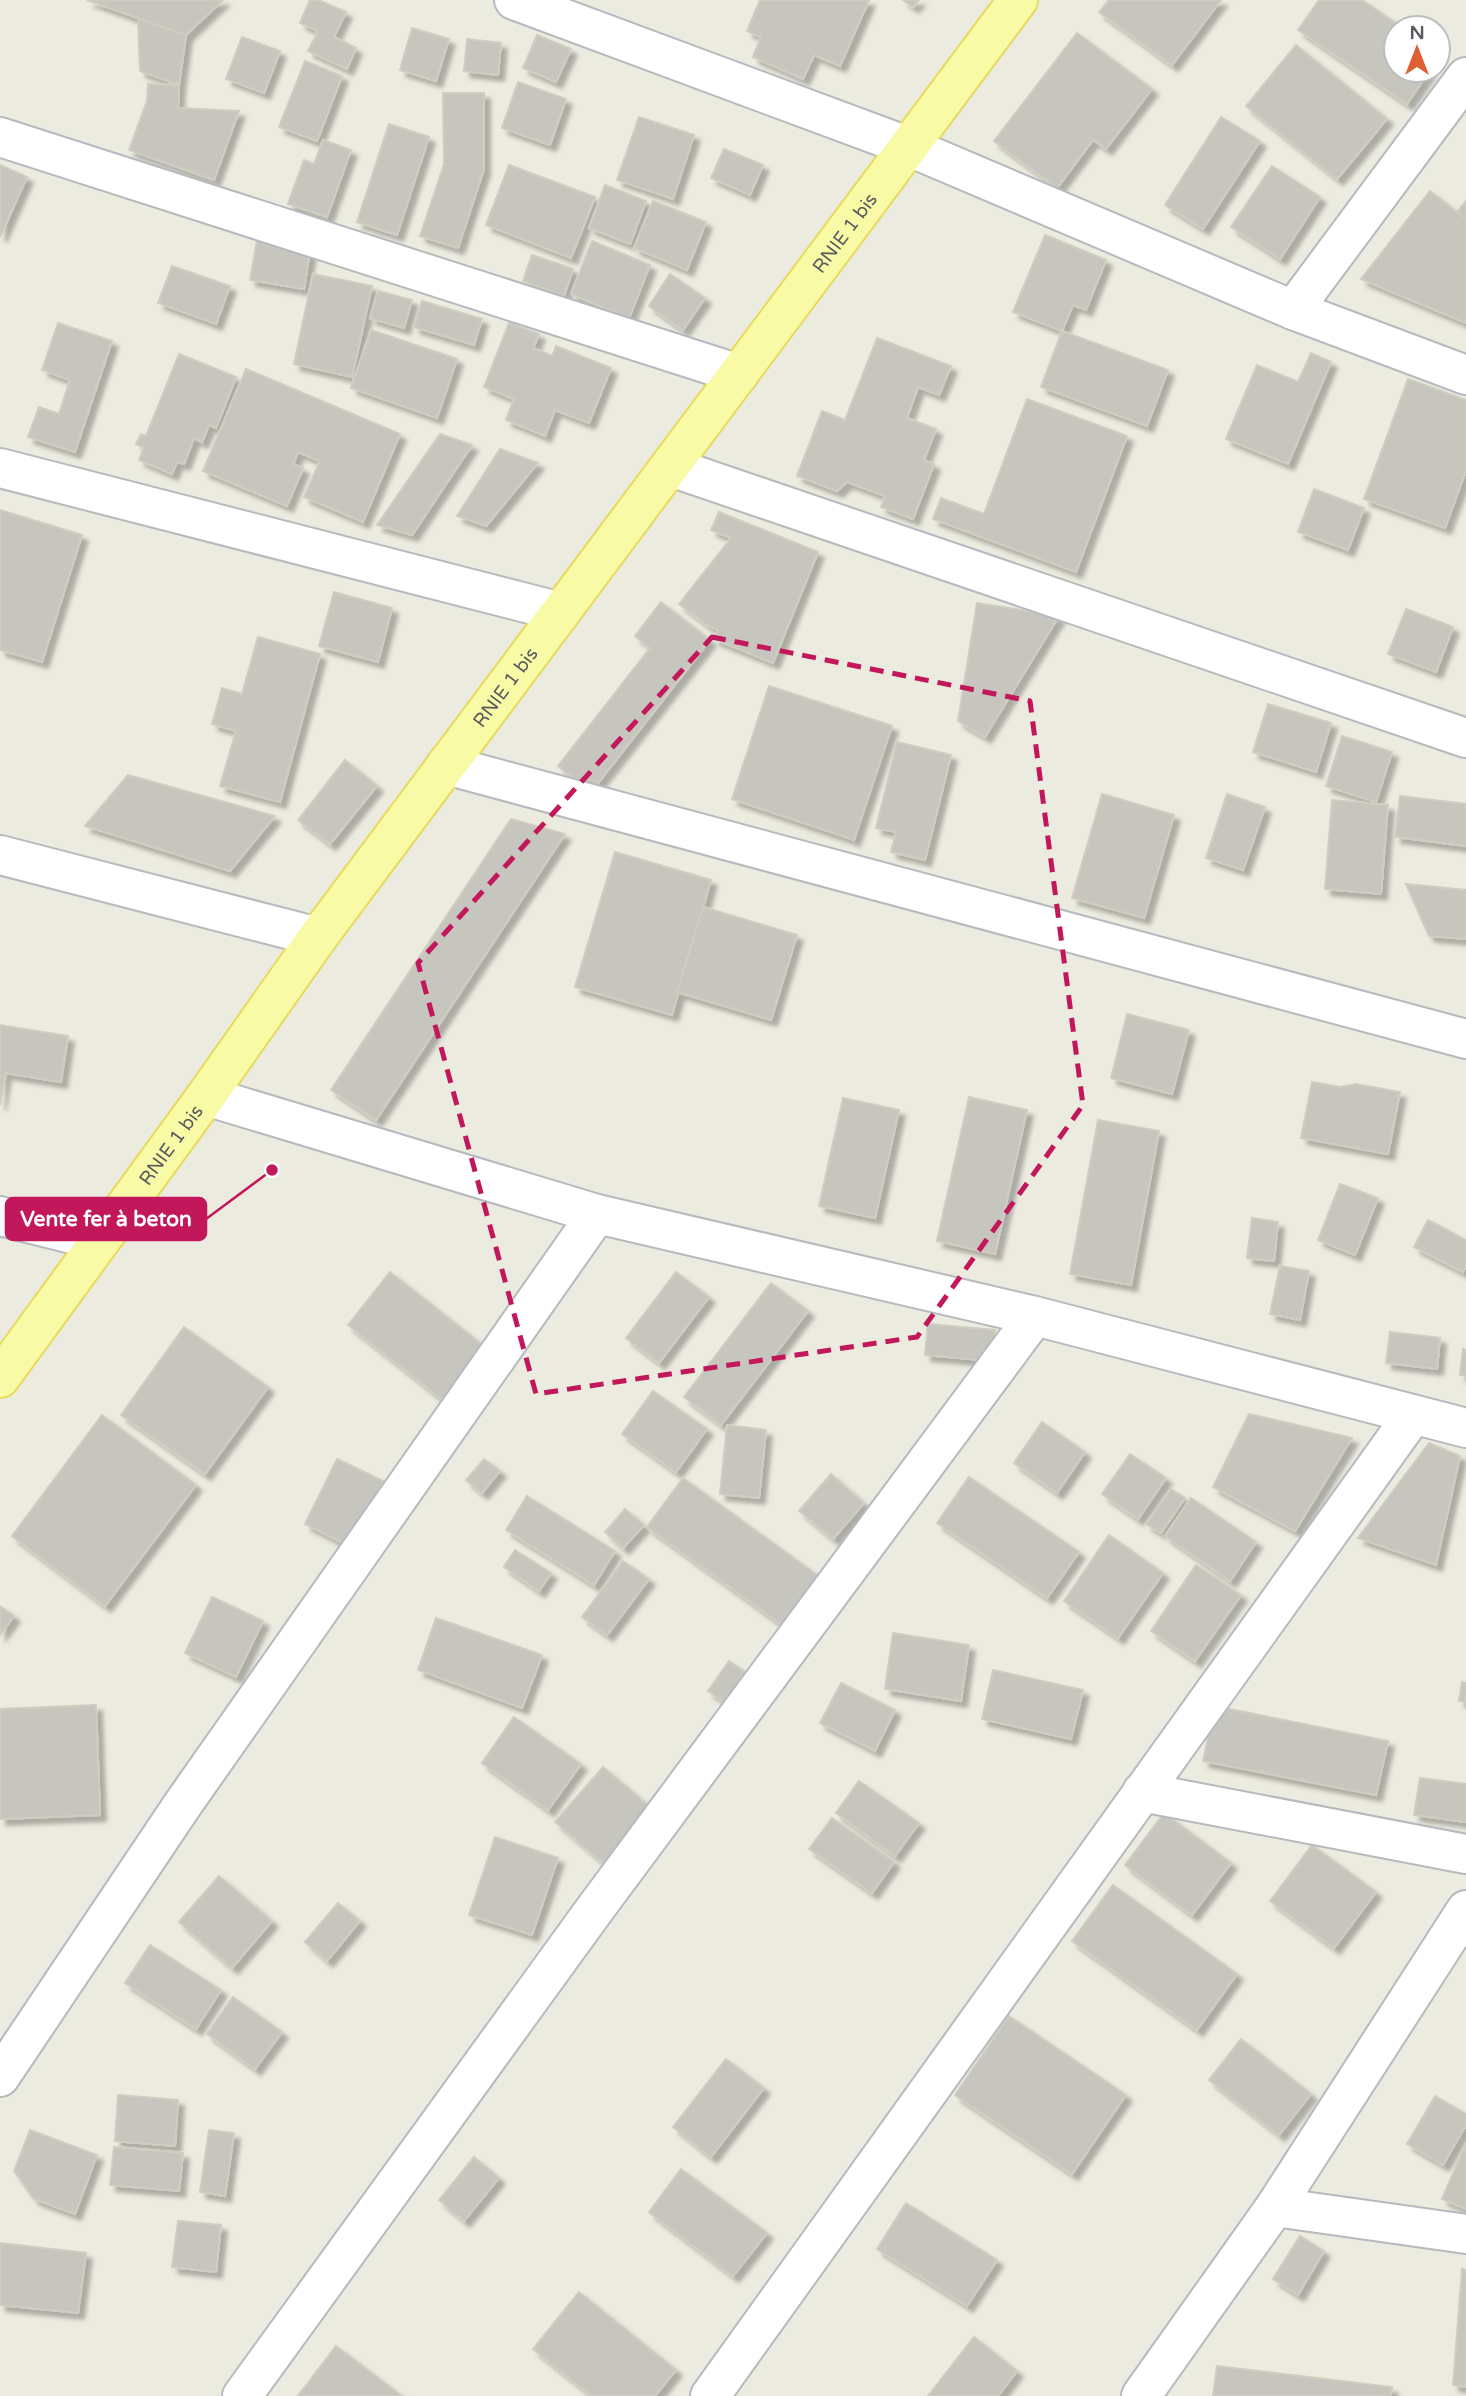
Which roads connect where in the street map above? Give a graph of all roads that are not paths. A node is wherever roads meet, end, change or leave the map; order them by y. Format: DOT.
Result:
graph roads {
  1 [pos="514,0"];
  2 [pos="1018,0"];
  3 [pos="1466,77"];
  4 [pos="0,137"];
  5 [pos="907,146"];
  6 [pos="1293,310"];
  7 [pos="739,374"];
  8 [pos="1466,375"];
  9 [pos="671,467"];
  10 [pos="0,468"];
  11 [pos="561,612"];
  12 [pos="1466,738"];
  13 [pos="446,765"];
  14 [pos="0,855"];
  15 [pos="318,937"];
  16 [pos="1466,1039"];
  17 [pos="206,1096"];
  18 [pos="597,1214"];
  19 [pos="0,1216"];
  20 [pos="100,1241"];
  21 [pos="1035,1316"];
  22 [pos="0,1378"];
  23 [pos="1413,1415"];
  24 [pos="1466,1428"];
  25 [pos="1142,1792"];
  26 [pos="1466,1854"];
  27 [pos="1466,1910"];
  28 [pos="0,2077"];
  29 [pos="1275,2207"];
  30 [pos="1466,2234"];
  31 [pos="242,2396"];
  32 [pos="710,2396"];
  33 [pos="1140,2396"];
  1 -- 5 [label="street"];
  2 -- 5 [label="main road, RNIE 1 bis"];
  3 -- 6 [label="street"];
  4 -- 7 [label="street"];
  5 -- 6 [label="street"];
  5 -- 7 [label="main road, RNIE 1 bis"];
  6 -- 8 [label="street"];
  7 -- 9 [label="main road, RNIE 1 bis"];
  9 -- 11 [label="main road, RNIE 1 bis"];
  9 -- 12 [label="street"];
  10 -- 11 [label="street"];
  11 -- 13 [label="main road, RNIE 1 bis"];
  13 -- 15 [label="main road, RNIE 1 bis"];
  13 -- 16 [label="street"];
  14 -- 15 [label="street"];
  15 -- 17 [label="main road, RNIE 1 bis"];
  17 -- 18 [label="street"];
  17 -- 20 [label="main road, RNIE 1 bis"];
  18 -- 21 [label="street"];
  18 -- 28 [label="street"];
  19 -- 20 [label="street"];
  20 -- 22 [label="main road, RNIE 1 bis"];
  21 -- 23 [label="street"];
  21 -- 31 [label="street"];
  23 -- 24 [label="street"];
  23 -- 25 [label="street"];
  25 -- 26 [label="street"];
  25 -- 32 [label="street"];
  27 -- 29 [label="street"];
  29 -- 30 [label="street"];
  29 -- 33 [label="street"];
}
